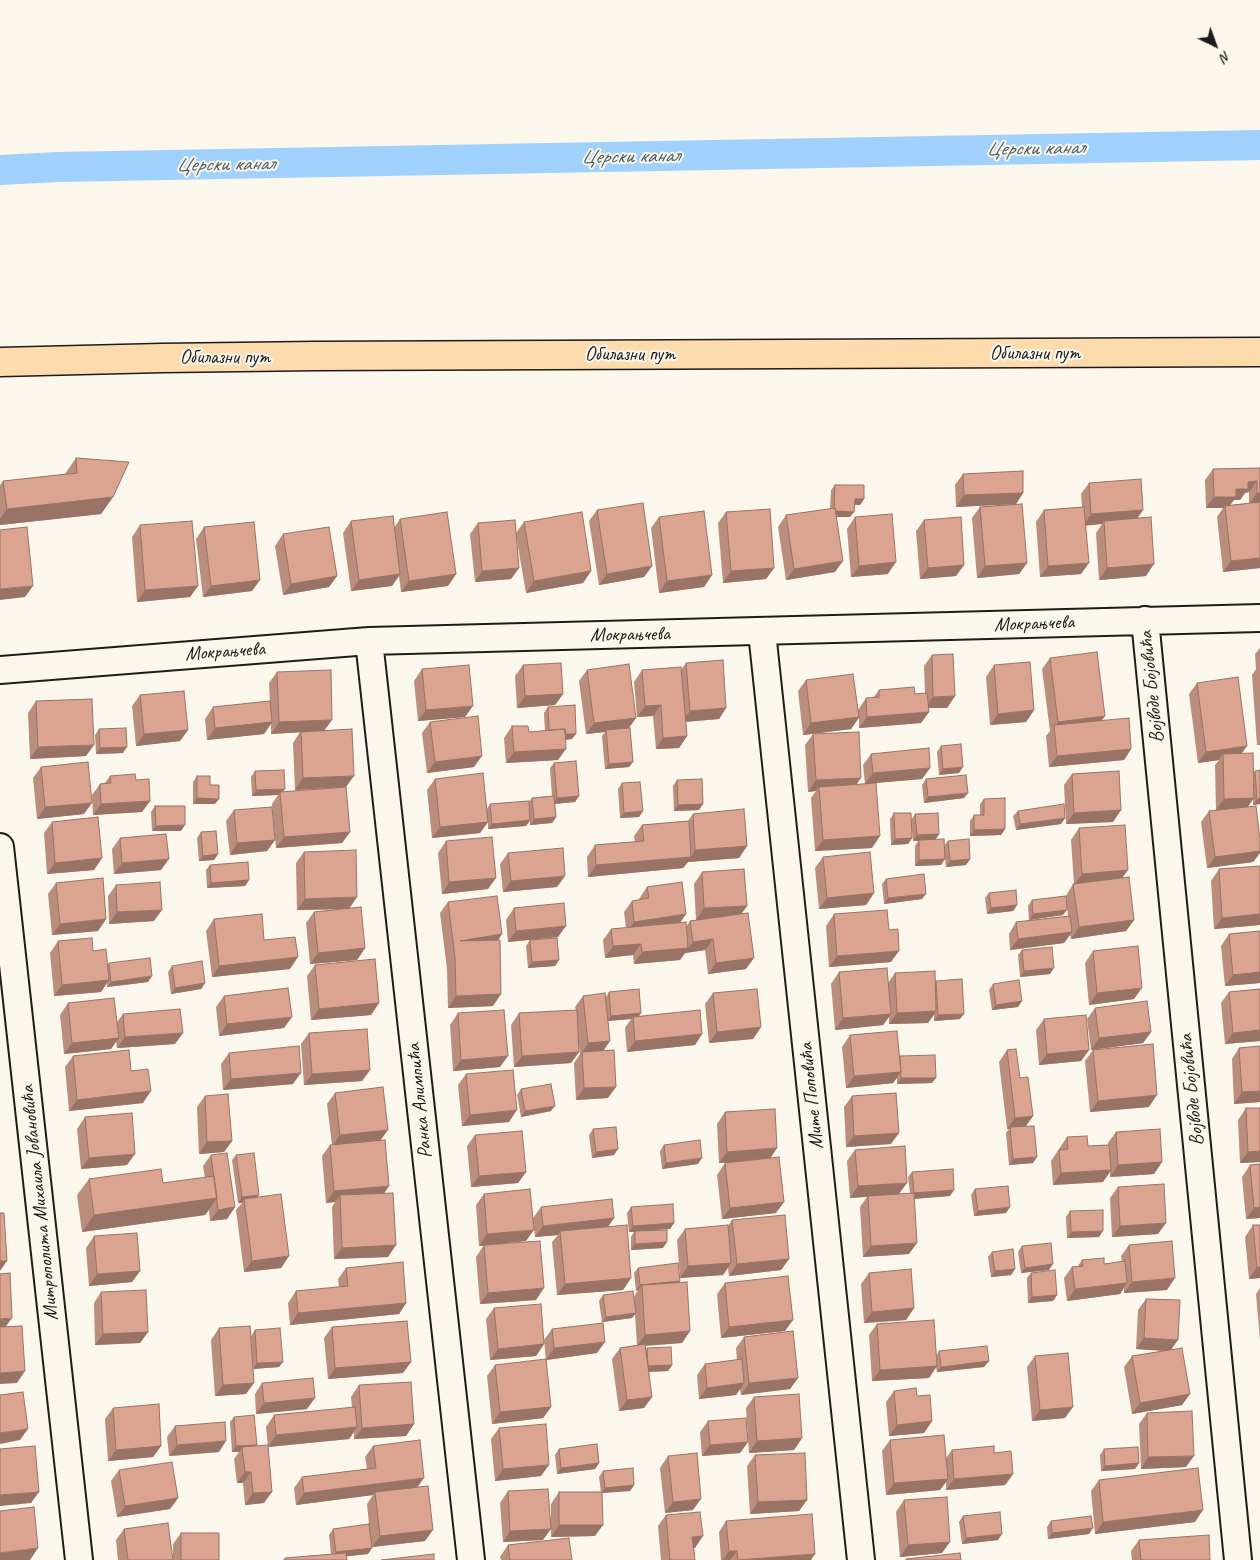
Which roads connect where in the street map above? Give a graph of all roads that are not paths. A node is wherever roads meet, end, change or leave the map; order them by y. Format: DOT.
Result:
graph roads {
  1 [pos="1260,352"];
  2 [pos="0,362"];
  3 [pos="1260,618"];
  4 [pos="1145,620"];
  5 [pos="762,632"];
  6 [pos="369,641"];
  7 [pos="0,670"];
  8 [pos="0,847"];
  9 [pos="79,1560"];
  10 [pos="472,1560"];
  11 [pos="861,1560"];
  12 [pos="1238,1560"];
  1 -- 2 [label="main road, Обилазни пут"];
  3 -- 4 [label="street, Мокрањчева"];
  4 -- 5 [label="street, Мокрањчева"];
  4 -- 12 [label="street, Војводе Бојовића"];
  5 -- 6 [label="street, Мокрањчева"];
  5 -- 11 [label="street, Мите Поповића"];
  6 -- 7 [label="street, Мокрањчева"];
  6 -- 10 [label="street, Ранка Алимпића"];
  8 -- 9 [label="street, Митрополита Михаила Јовановића"];
}
